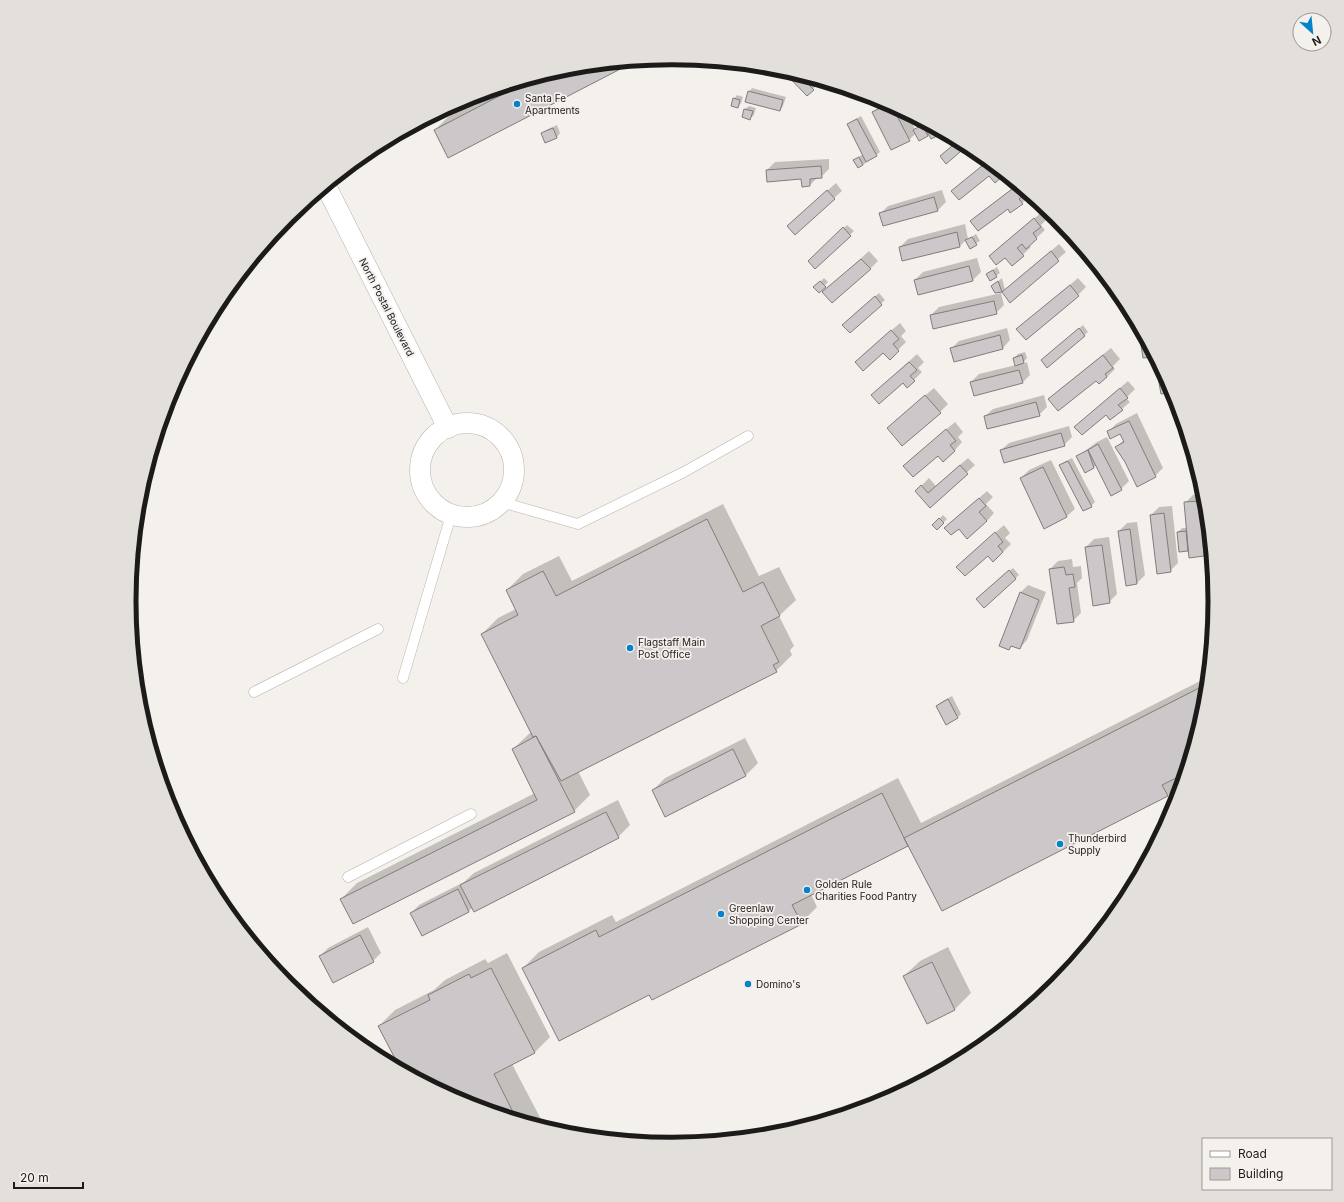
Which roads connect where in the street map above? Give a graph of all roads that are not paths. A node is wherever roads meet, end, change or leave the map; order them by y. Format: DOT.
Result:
graph roads {
  1 [pos="328,190"];
  2 [pos="448,428"];
  3 [pos="748,436"];
  4 [pos="501,502"];
  5 [pos="451,515"];
  6 [pos="378,629"];
  7 [pos="402,678"];
  8 [pos="254,692"];
  9 [pos="471,814"];
  10 [pos="348,877"];
  1 -- 2 [label="street, North Postal Boulevard"];
  2 -- 4 [label="street"];
  2 -- 5 [label="street"];
  3 -- 4 [label="lane"];
  4 -- 5 [label="street"];
  5 -- 7 [label="lane"];
  6 -- 8 [label="lane"];
  9 -- 10 [label="lane"];
}
